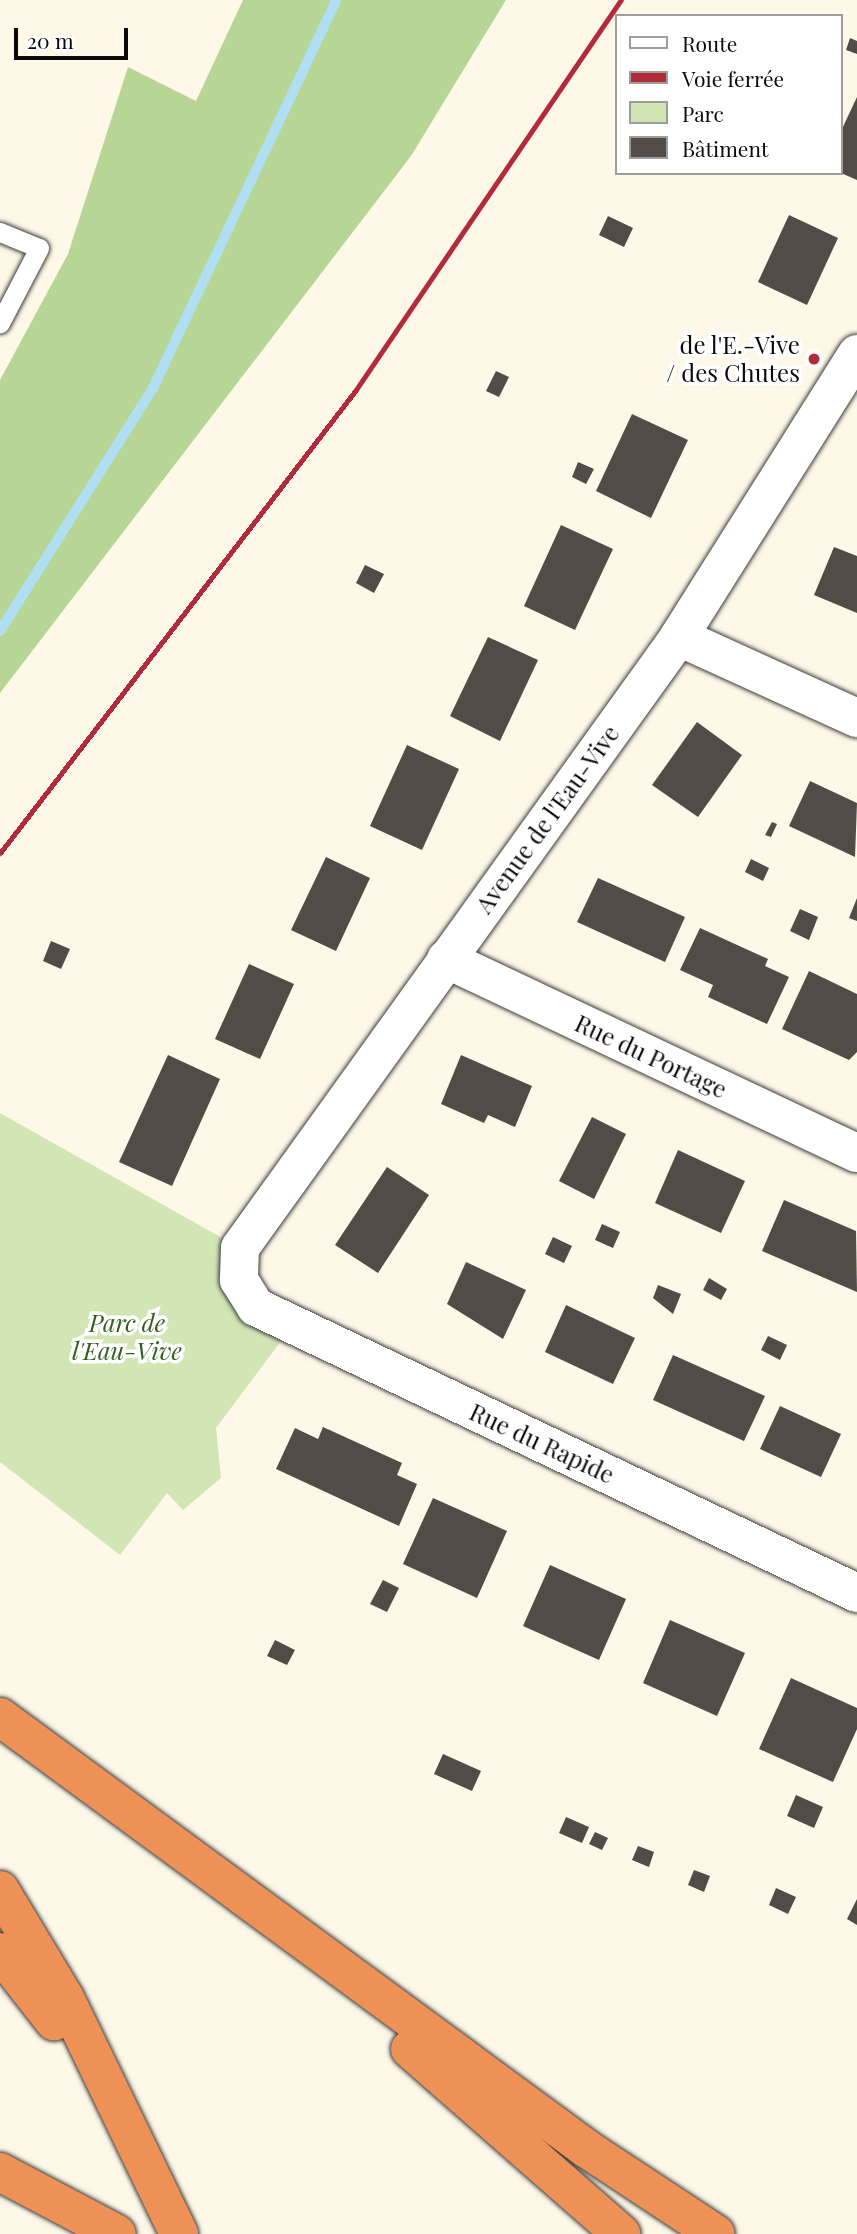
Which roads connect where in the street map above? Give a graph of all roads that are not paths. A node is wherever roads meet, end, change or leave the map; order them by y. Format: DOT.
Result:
graph roads {
  1 [pos="0,232"];
  2 [pos="0,323"];
  3 [pos="857,354"];
  4 [pos="843,414"];
  5 [pos="679,637"];
  6 [pos="857,718"];
  7 [pos="446,958"];
  8 [pos="857,1153"];
  9 [pos="239,1280"];
  10 [pos="857,1593"];
  11 [pos="0,1717"];
  12 [pos="168,1844"];
  13 [pos="0,1890"];
  14 [pos="0,1952"];
  15 [pos="133,2144"];
  16 [pos="0,2172"];
  17 [pos="117,2234"];
  18 [pos="179,2234"];
  19 [pos="621,2234"];
  20 [pos="716,2234"];
  1 -- 2 [label="lane"];
  3 -- 4 [label="street, Avenue de l'Eau-Vive"];
  4 -- 5 [label="street, Avenue de l'Eau-Vive"];
  5 -- 6 [label="street"];
  5 -- 7 [label="street, Avenue de l'Eau-Vive"];
  7 -- 8 [label="street, Rue du Portage"];
  7 -- 9 [label="street, Avenue de l'Eau-Vive"];
  9 -- 10 [label="street, Rue du Rapide"];
  11 -- 12 [label="highway"];
  12 -- 19 [label="highway"];
  12 -- 20 [label="highway"];
  13 -- 15 [label="highway"];
  14 -- 15 [label="highway"];
  15 -- 18 [label="highway"];
  16 -- 17 [label="highway"];
}
